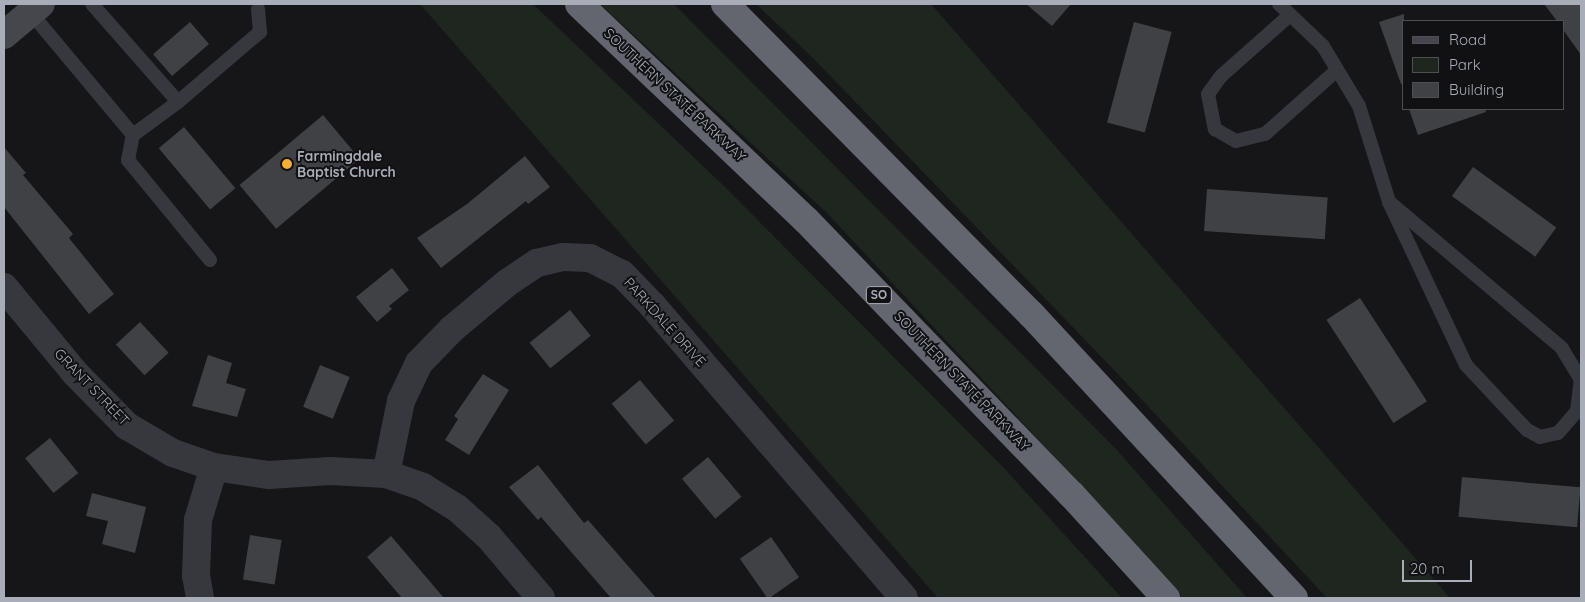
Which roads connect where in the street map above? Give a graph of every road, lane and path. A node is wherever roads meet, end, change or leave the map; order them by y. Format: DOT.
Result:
graph roads {
  1 [pos="92,4"];
  2 [pos="579,4"];
  3 [pos="725,4"];
  4 [pos="1279,4"];
  5 [pos="36,8"];
  6 [pos="258,9"];
  7 [pos="1290,15"];
  8 [pos="4,36"];
  9 [pos="1337,70"];
  10 [pos="178,102"];
  11 [pos="134,135"];
  12 [pos="1389,202"];
  13 [pos="210,260"];
  14 [pos="6,293"];
  15 [pos="214,467"];
  16 [pos="386,474"];
  17 [pos="200,598"];
  18 [pos="541,598"];
  19 [pos="904,598"];
  20 [pos="1166,598"];
  21 [pos="1294,598"];
  1 -- 10 [label="lane"];
  2 -- 20 [label="highway, SOUTHERN STATE PARKWAY / SO"];
  3 -- 21 [label="highway"];
  4 -- 7 [label="lane"];
  5 -- 8 [label="street"];
  5 -- 11 [label="lane"];
  6 -- 10 [label="lane"];
  7 -- 9 [label="lane"];
  7 -- 9 [label="lane"];
  9 -- 12 [label="lane"];
  10 -- 11 [label="lane"];
  11 -- 13 [label="lane"];
  12 -- 12 [label="lane"];
  14 -- 15 [label="street, GRANT STREET"];
  15 -- 16 [label="street, GRANT STREET"];
  15 -- 17 [label="street"];
  16 -- 18 [label="street, GRANT STREET"];
  16 -- 19 [label="street, PARKDALE DRIVE"];
}
